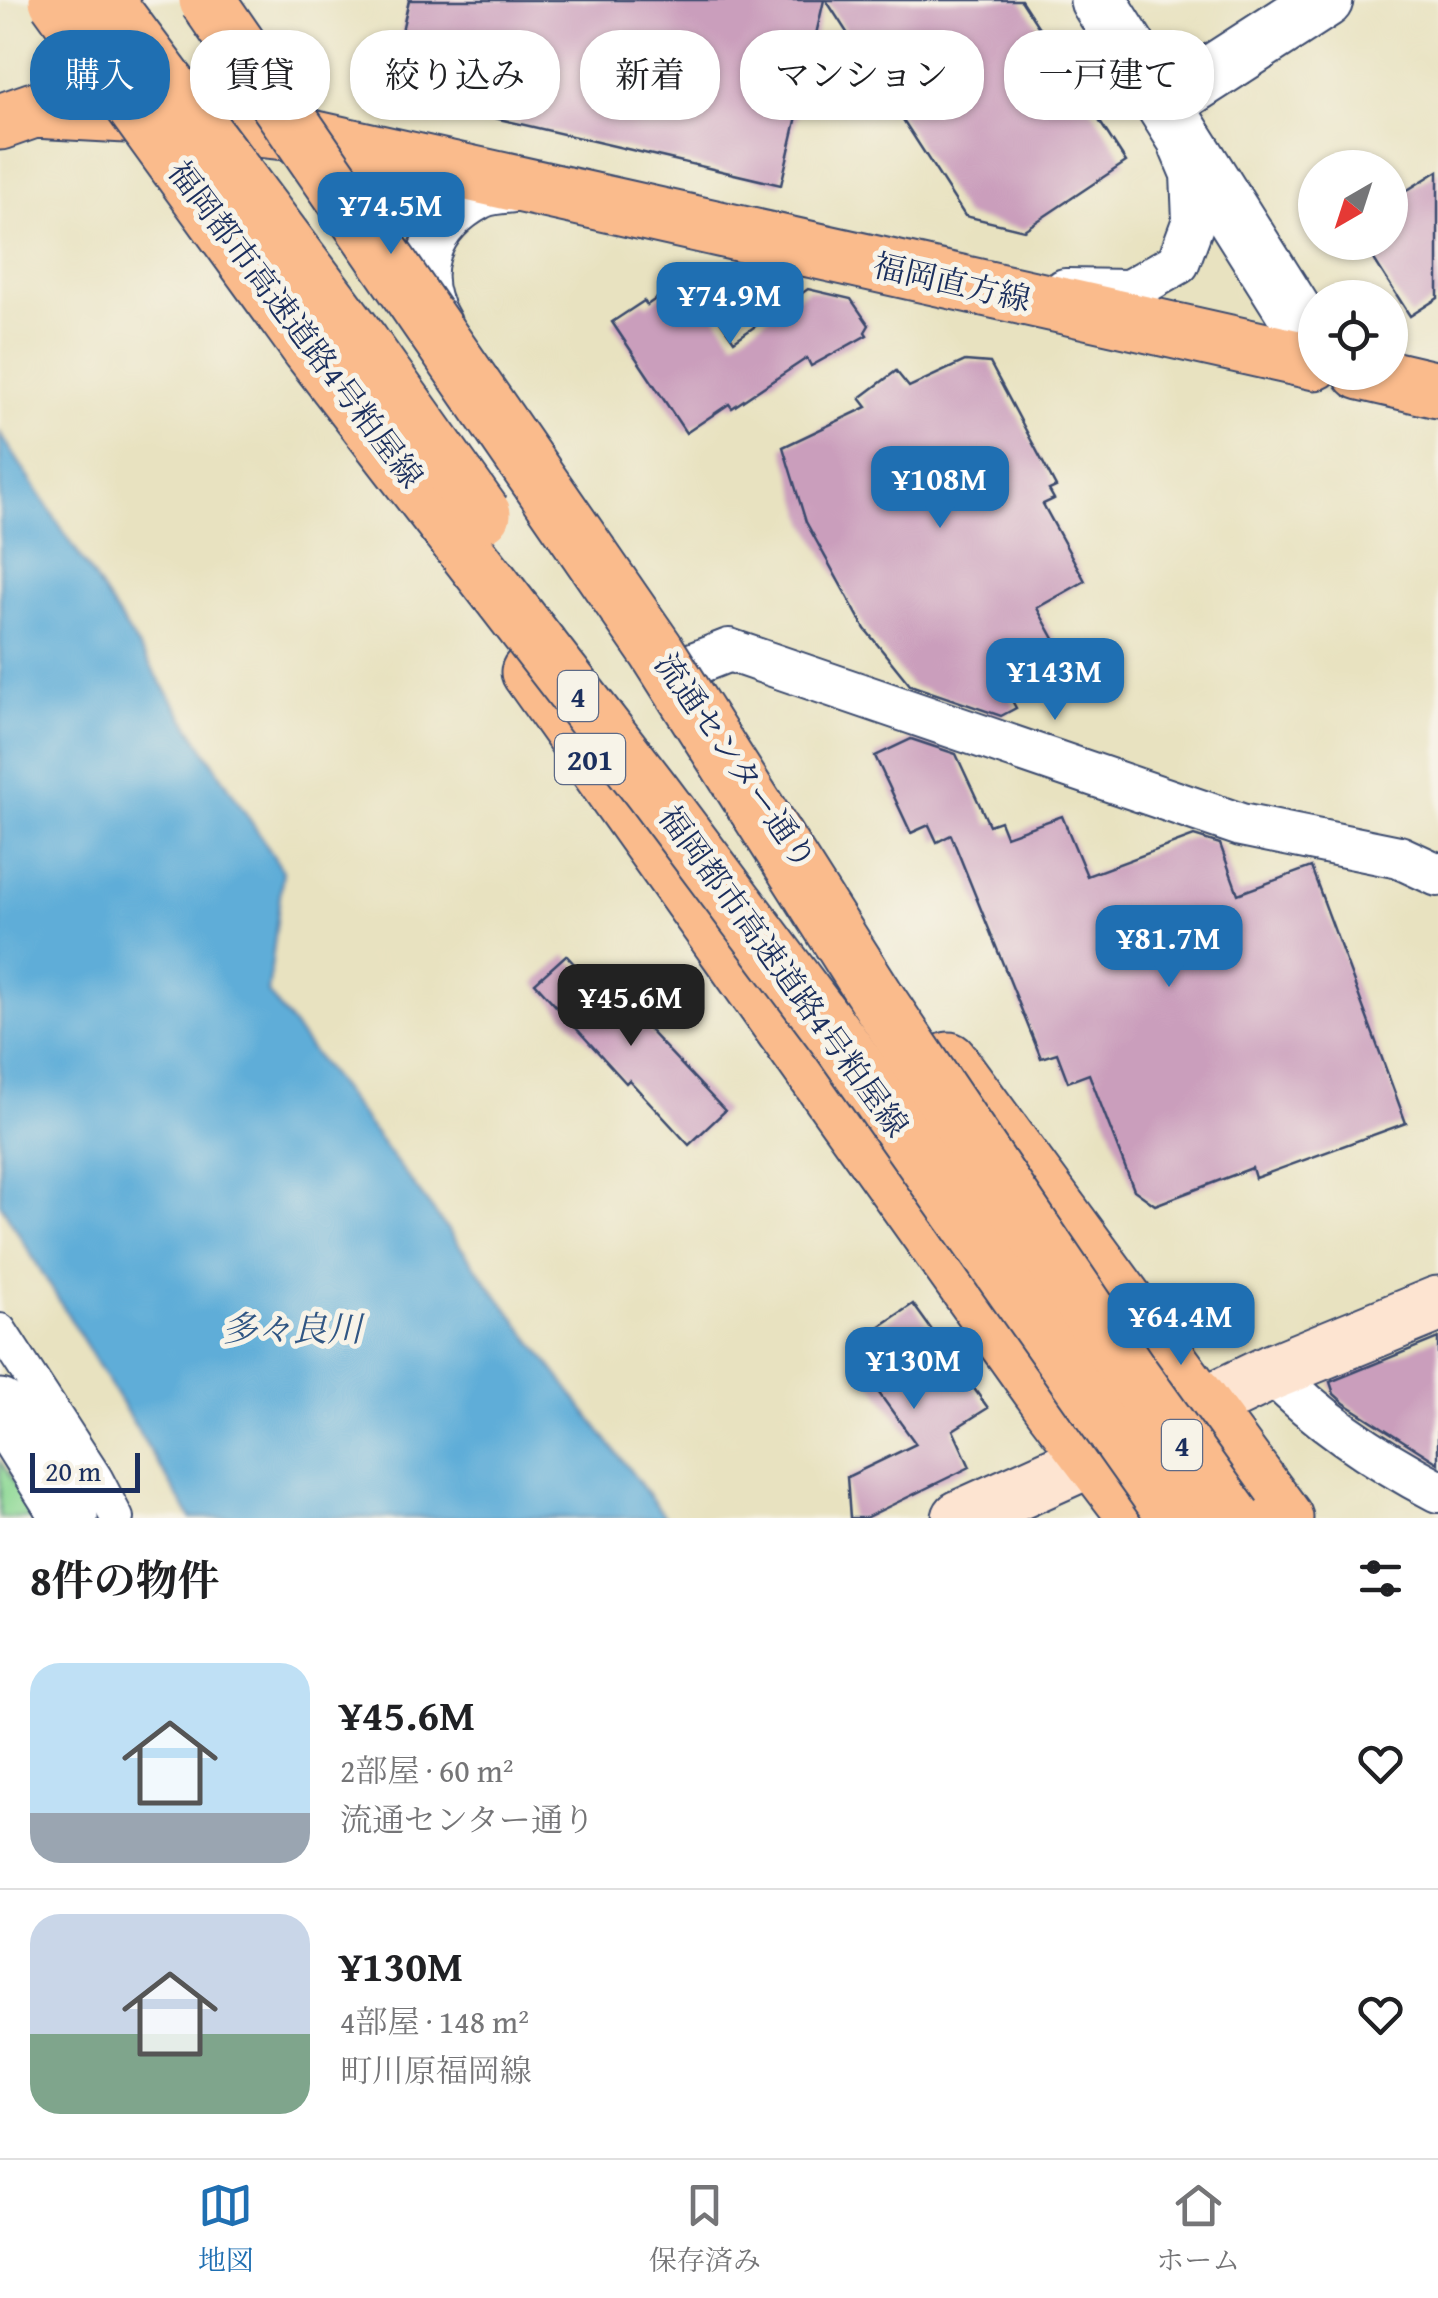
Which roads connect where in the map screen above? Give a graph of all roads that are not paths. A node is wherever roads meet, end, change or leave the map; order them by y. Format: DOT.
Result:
graph roads {
  1 [pos="43,0"];
  2 [pos="57,0"];
  3 [pos="106,0"];
  4 [pos="165,0"];
  5 [pos="192,0"];
  6 [pos="207,0"];
  7 [pos="1098,0"];
  8 [pos="1325,0"];
  9 [pos="65,30"];
  10 [pos="1117,30"];
  11 [pos="1214,72"];
  12 [pos="30,111"];
  13 [pos="130,120"];
  14 [pos="170,120"];
  15 [pos="1170,120"];
  16 [pos="1174,120"];
  17 [pos="0,122"];
  18 [pos="285,132"];
  19 [pos="541,188"];
  20 [pos="393,268"];
  21 [pos="980,288"];
  22 [pos="1298,318"];
  23 [pos="1298,358"];
  24 [pos="1408,383"];
  25 [pos="1438,390"];
  26 [pos="495,416"];
  27 [pos="673,672"];
  28 [pos="651,790"];
  29 [pos="1438,875"];
  30 [pos="1438,1304"];
  31 [pos="0,1330"];
  32 [pos="1272,1372"];
  33 [pos="1200,1406"];
  34 [pos="0,1407"];
  35 [pos="1094,1458"];
  36 [pos="1438,1490"];
  37 [pos="83,1498"];
  38 [pos="116,1518"];
  39 [pos="133,1518"];
  40 [pos="960,1518"];
  41 [pos="1138,1518"];
  42 [pos="1176,1518"];
  43 [pos="1234,1518"];
  44 [pos="1285,1518"];
  1 -- 9 [label="main road, 201"];
  2 -- 28 [label="main road, 福岡都市高速道路4号粕屋線 / 4, bridge"];
  3 -- 28 [label="main road, bridge"];
  4 -- 20 [label="main road, bridge"];
  5 -- 18 [label="main road, 流通センター通り"];
  6 -- 20 [label="main road, 福岡都市高速道路4号粕屋線 / 4, bridge"];
  7 -- 10 [label="street"];
  8 -- 11 [label="street"];
  12 -- 17 [label="main road, 福岡直方線"];
  13 -- 35 [label="main road, 201"];
  14 -- 18 [label="main road, 福岡直方線"];
  15 -- 21 [label="street"];
  16 -- 22 [label="street"];
  18 -- 19 [label="main road, 福岡直方線"];
  18 -- 26 [label="main road, 流通センター通り"];
  19 -- 21 [label="main road, 福岡直方線"];
  19 -- 26 [label="street"];
  20 -- 43 [label="main road, 福岡都市高速道路4号粕屋線 / 4, bridge"];
  21 -- 23 [label="main road, 福岡直方線"];
  24 -- 25 [label="main road"];
  26 -- 27 [label="main road, 流通センター通り"];
  27 -- 29 [label="street"];
  27 -- 33 [label="main road, 流通センター通り"];
  28 -- 42 [label="main road, 福岡都市高速道路4号粕屋線 / 4, bridge"];
  30 -- 32 [label="main road"];
  31 -- 37 [label="street"];
  32 -- 33 [label="main road"];
  32 -- 36 [label="street"];
  33 -- 35 [label="main road"];
  33 -- 44 [label="main road, 流通センター通り"];
  34 -- 37 [label="street"];
  35 -- 40 [label="main road"];
  35 -- 41 [label="main road, 201"];
  37 -- 38 [label="street"];
  37 -- 39 [label="street"];
}
